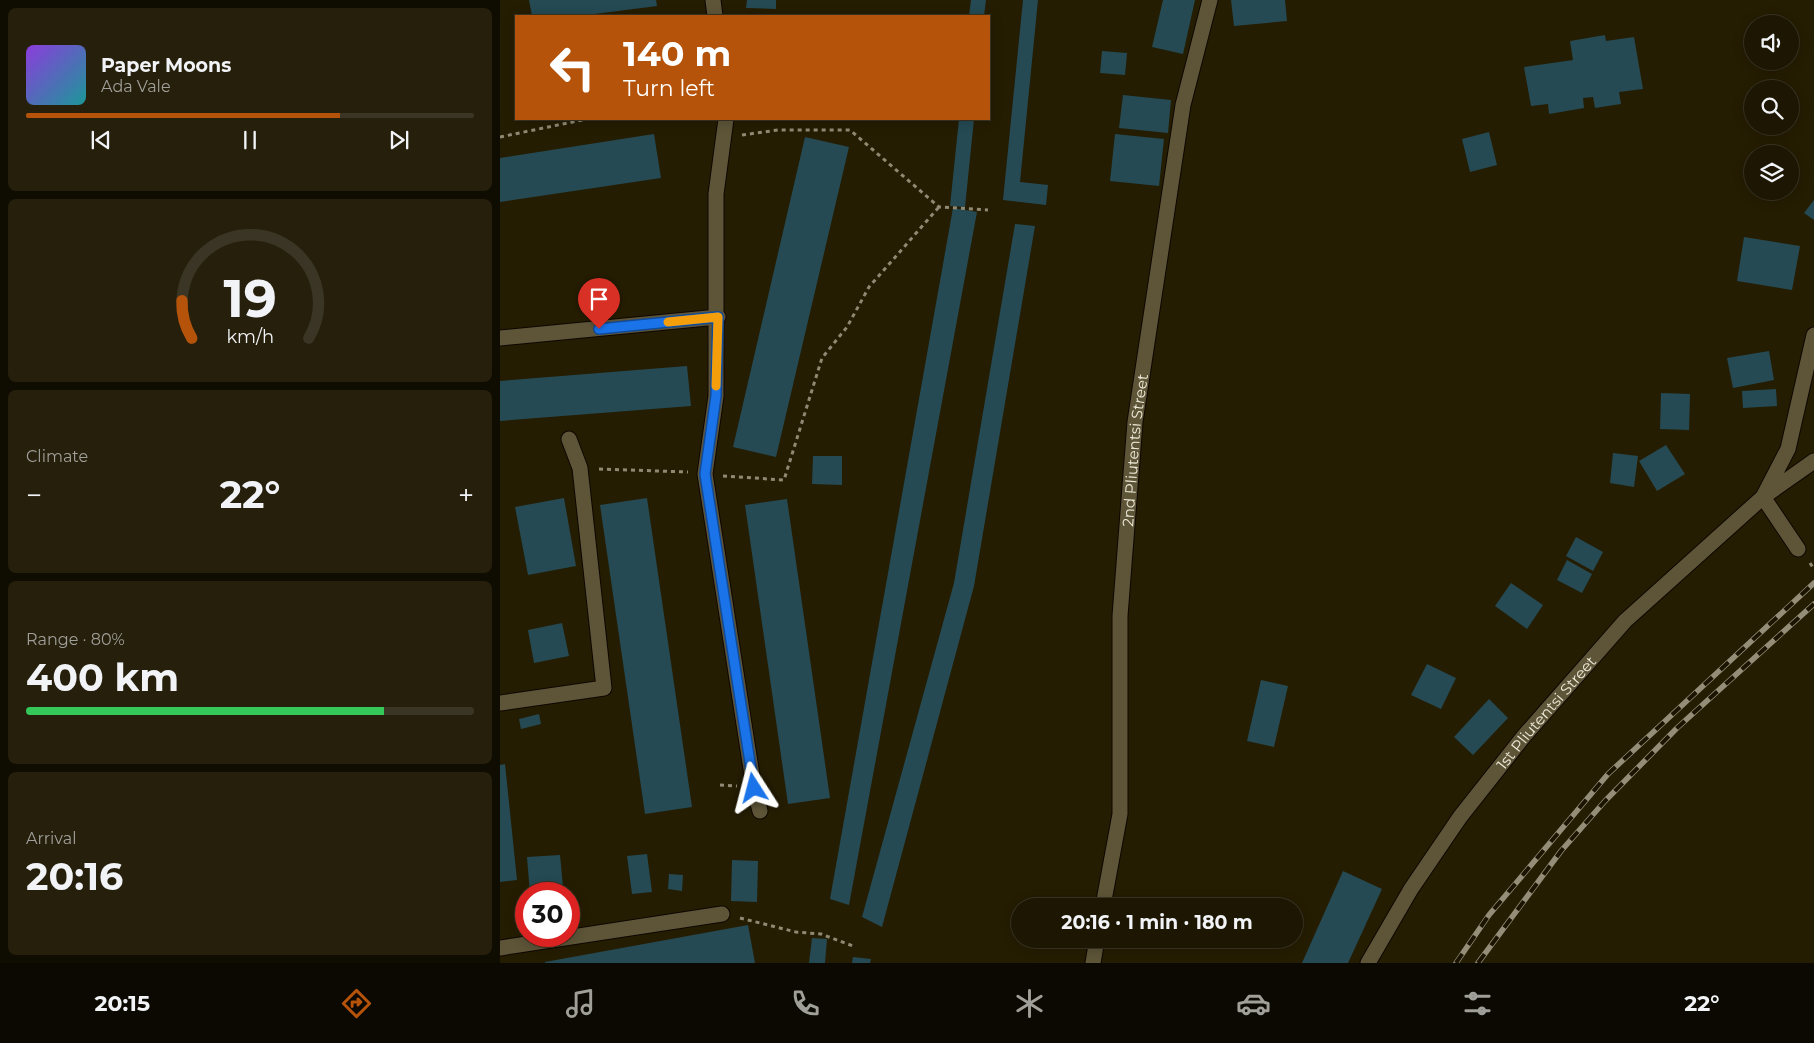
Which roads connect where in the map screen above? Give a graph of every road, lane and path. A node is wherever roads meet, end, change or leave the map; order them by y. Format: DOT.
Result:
graph roads {
  1 [pos="713,0"];
  2 [pos="1210,0"];
  3 [pos="715,15"];
  4 [pos="582,120"];
  5 [pos="726,120"];
  6 [pos="500,137"];
  7 [pos="724,138"];
  8 [pos="939,207"];
  9 [pos="988,210"];
  10 [pos="718,317"];
  11 [pos="1814,335"];
  12 [pos="500,338"];
  13 [pos="569,439"];
  14 [pos="1814,460"];
  15 [pos="580,468"];
  16 [pos="705,474"];
  17 [pos="1763,497"];
  18 [pos="1798,549"];
  19 [pos="500,703"];
  20 [pos="760,811"];
  21 [pos="1104,898"];
  22 [pos="722,914"];
  23 [pos="853,946"];
  24 [pos="500,948"];
  25 [pos="1096,948"];
  26 [pos="1093,963"];
  27 [pos="1368,963"];
  1 -- 3 [label="street"];
  2 -- 21 [label="street, 2nd Pliutentsi Street"];
  4 -- 6 [label="path"];
  5 -- 7 [label="street"];
  7 -- 8 [label="path"];
  7 -- 10 [label="street"];
  8 -- 9 [label="path"];
  8 -- 16 [label="path"];
  10 -- 12 [label="street"];
  10 -- 16 [label="street"];
  11 -- 17 [label="street, 1st Pliutentsi Street"];
  13 -- 15 [label="street"];
  14 -- 17 [label="street, 1st Pliutentsi Street"];
  15 -- 16 [label="path"];
  15 -- 19 [label="street"];
  16 -- 20 [label="street"];
  17 -- 18 [label="street"];
  17 -- 27 [label="street, 1st Pliutentsi Street"];
  22 -- 23 [label="path"];
  22 -- 24 [label="street"];
  25 -- 26 [label="street"];
}
